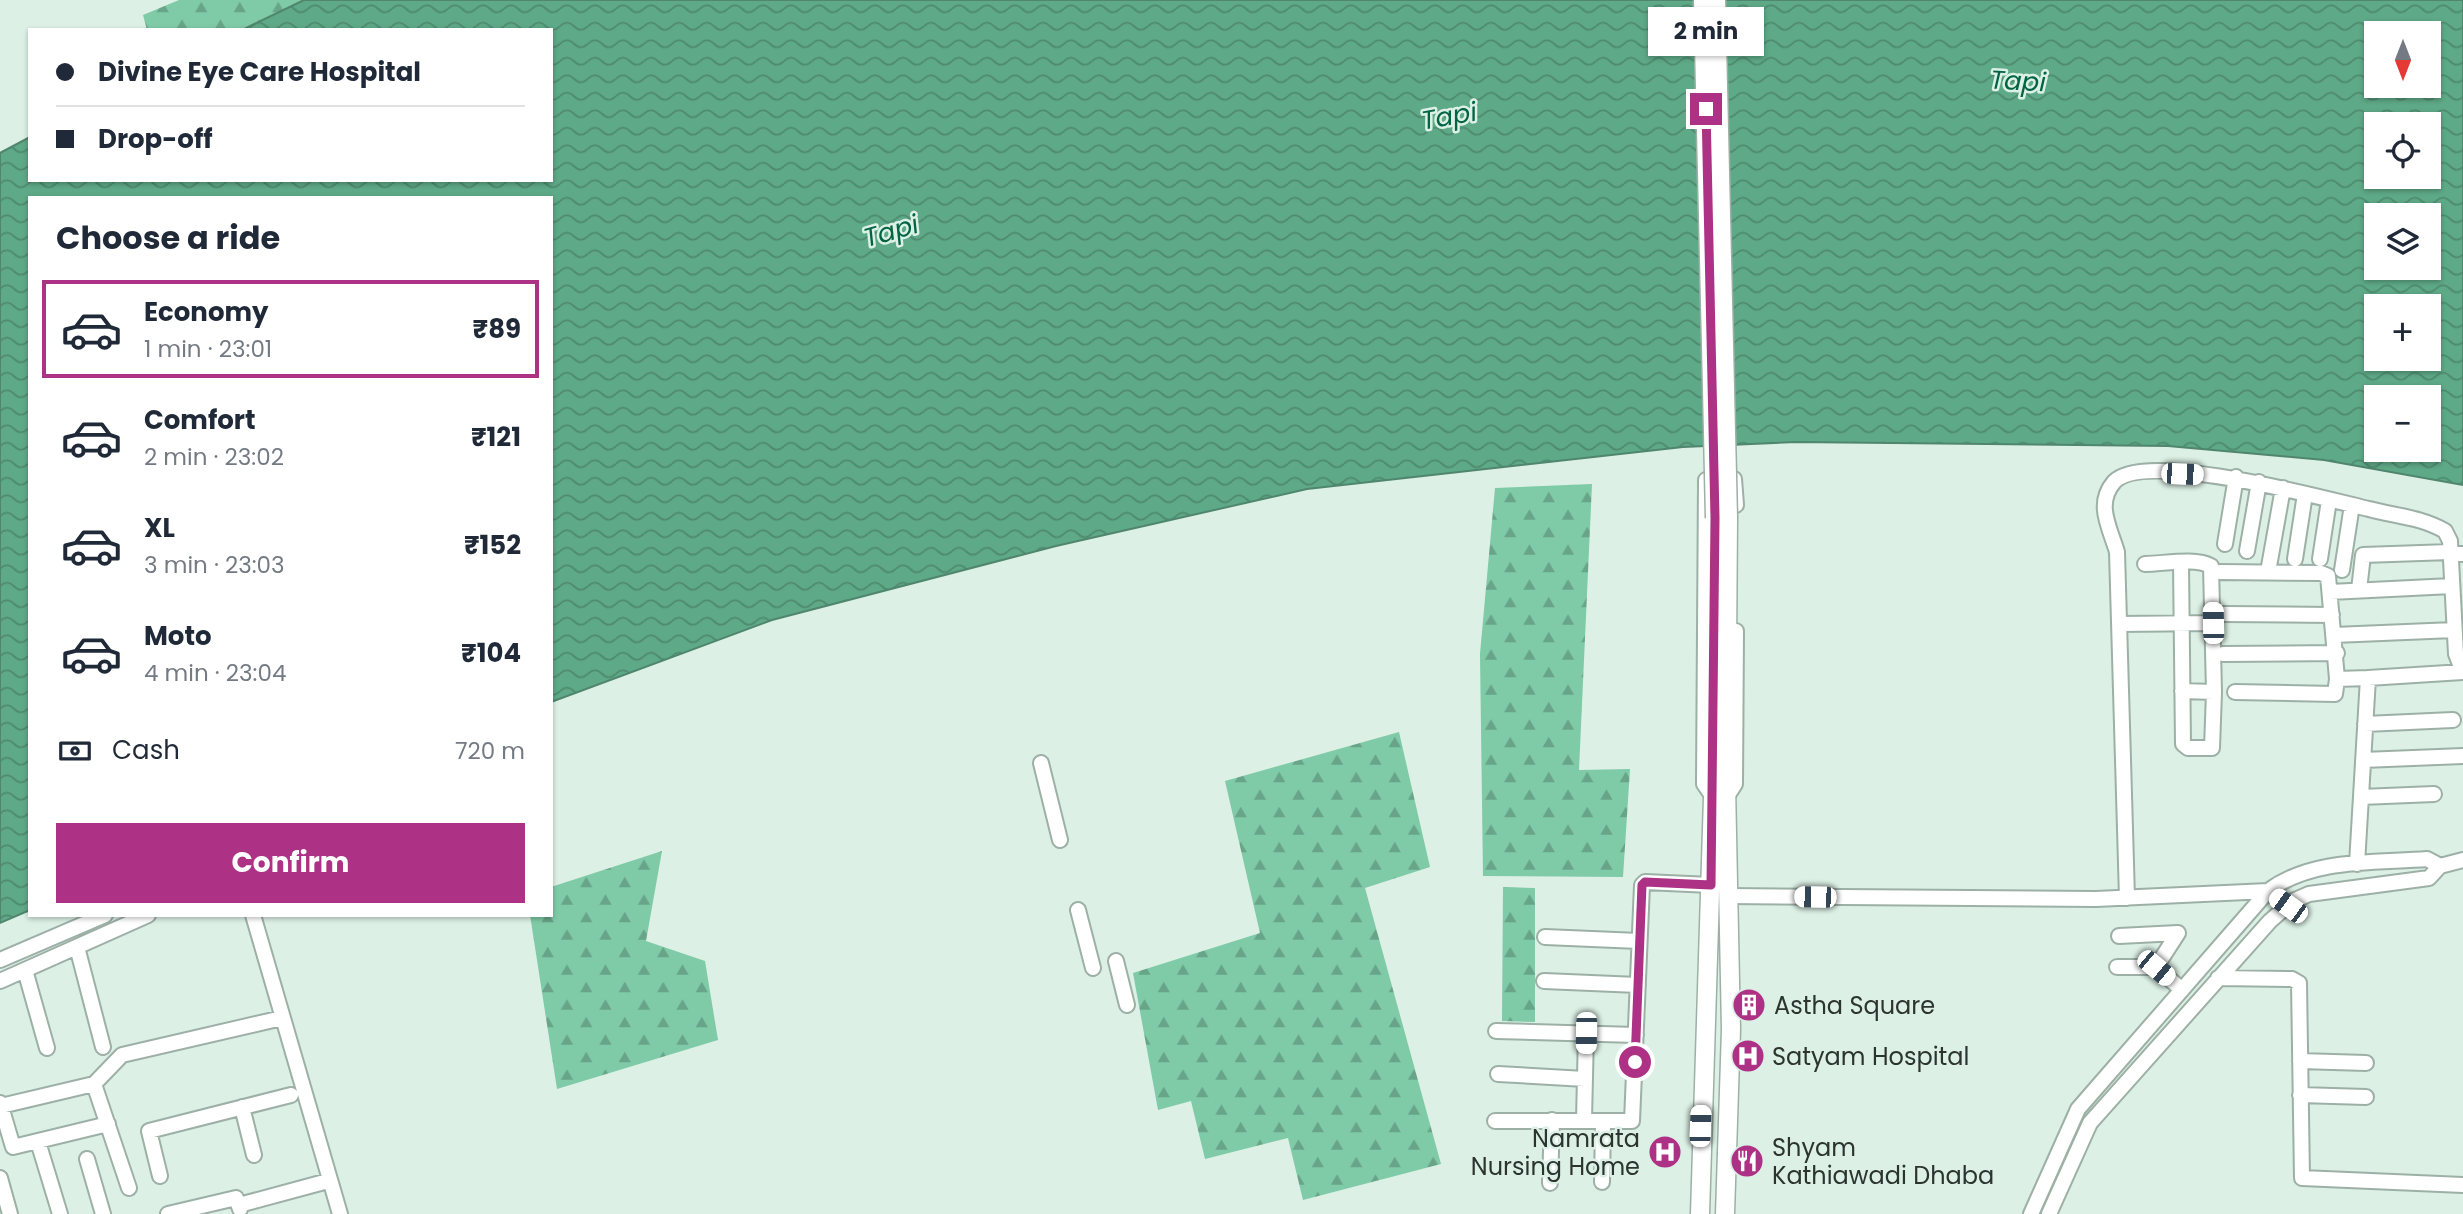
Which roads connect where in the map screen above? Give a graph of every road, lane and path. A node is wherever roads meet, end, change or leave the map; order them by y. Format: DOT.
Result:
graph roads {
  1 [pos="1703,0"];
  2 [pos="1716,0"];
  3 [pos="2236,477"];
  4 [pos="2259,482"];
  5 [pos="2283,488"];
  6 [pos="2305,494"];
  7 [pos="2329,499"];
  8 [pos="2352,505"];
  9 [pos="1722,518"];
  10 [pos="2225,544"];
  11 [pos="2246,551"];
  12 [pos="2457,553"];
  13 [pos="2295,558"];
  14 [pos="2320,559"];
  15 [pos="2181,563"];
  16 [pos="2145,564"];
  17 [pos="2342,570"];
  18 [pos="2220,572"];
  19 [pos="2268,572"];
  20 [pos="2452,586"];
  21 [pos="2359,590"];
  22 [pos="2330,592"];
  23 [pos="2332,615"];
  24 [pos="2218,618"];
  25 [pos="2118,619"];
  26 [pos="2184,621"];
  27 [pos="2454,630"];
  28 [pos="2334,635"];
  29 [pos="2337,653"];
  30 [pos="2223,654"];
  31 [pos="2337,678"];
  32 [pos="2368,678"];
  33 [pos="2182,691"];
  34 [pos="2214,692"];
  35 [pos="2235,692"];
  36 [pos="2453,720"];
  37 [pos="2365,724"];
  38 [pos="2463,756"];
  39 [pos="2363,760"];
  40 [pos="1041,763"];
  41 [pos="2434,794"];
  42 [pos="1720,797"];
  43 [pos="2361,797"];
  44 [pos="1060,840"];
  45 [pos="2463,860"];
  46 [pos="2357,864"];
  47 [pos="2440,866"];
  48 [pos="2268,891"];
  49 [pos="1717,892"];
  50 [pos="2127,898"];
  51 [pos="2288,906"];
  52 [pos="1078,910"];
  53 [pos="100,917"];
  54 [pos="144,917"];
  55 [pos="254,917"];
  56 [pos="2119,936"];
  57 [pos="1545,937"];
  58 [pos="1639,941"];
  59 [pos="77,947"];
  60 [pos="0,960"];
  61 [pos="1116,961"];
  62 [pos="2117,967"];
  63 [pos="2156,967"];
  64 [pos="1093,968"];
  65 [pos="25,970"];
  66 [pos="2218,978"];
  67 [pos="0,981"];
  68 [pos="1544,981"];
  69 [pos="1638,985"];
  70 [pos="2182,990"];
  71 [pos="1127,1005"];
  72 [pos="282,1018"];
  73 [pos="1496,1031"];
  74 [pos="1586,1033"];
  75 [pos="1636,1035"];
  76 [pos="103,1047"];
  77 [pos="47,1048"];
  78 [pos="2300,1061"];
  79 [pos="2366,1063"];
  80 [pos="1498,1074"];
  81 [pos="1585,1079"];
  82 [pos="94,1083"];
  83 [pos="291,1095"];
  84 [pos="2300,1095"];
  85 [pos="2366,1097"];
  86 [pos="0,1104"];
  87 [pos="243,1107"];
  88 [pos="1552,1120"];
  89 [pos="1495,1121"];
  90 [pos="1584,1121"];
  91 [pos="1603,1122"];
  92 [pos="108,1124"];
  93 [pos="39,1144"];
  94 [pos="254,1155"];
  95 [pos="88,1159"];
  96 [pos="160,1176"];
  97 [pos="0,1178"];
  98 [pos="328,1181"];
  99 [pos="1602,1182"];
  100 [pos="1550,1183"];
  101 [pos="2463,1185"];
  102 [pos="129,1188"];
  103 [pos="5,1209"];
  104 [pos="240,1209"];
  105 [pos="195,1211"];
  106 [pos="60,1214"];
  107 [pos="103,1214"];
  108 [pos="168,1214"];
  109 [pos="340,1214"];
  110 [pos="1700,1214"];
  111 [pos="1724,1214"];
  112 [pos="2031,1214"];
  113 [pos="2049,1214"];
  1 -- 9 [label="main road, bridge"];
  2 -- 9 [label="main road, bridge"];
  3 -- 4 [label="street"];
  3 -- 10 [label="street"];
  3 -- 25 [label="street"];
  4 -- 5 [label="street"];
  4 -- 11 [label="street"];
  5 -- 6 [label="street"];
  5 -- 19 [label="street"];
  6 -- 7 [label="street"];
  6 -- 13 [label="street"];
  7 -- 8 [label="street"];
  7 -- 14 [label="street"];
  8 -- 12 [label="street"];
  8 -- 17 [label="street"];
  9 -- 42 [label="main road"];
  12 -- 20 [label="street"];
  12 -- 21 [label="street"];
  15 -- 16 [label="street"];
  15 -- 24 [label="street"];
  15 -- 26 [label="street"];
  18 -- 19 [label="street"];
  19 -- 22 [label="street"];
  20 -- 21 [label="street"];
  20 -- 27 [label="street"];
  21 -- 22 [label="street"];
  22 -- 23 [label="street"];
  23 -- 24 [label="street"];
  23 -- 28 [label="street"];
  24 -- 26 [label="street"];
  24 -- 34 [label="street"];
  25 -- 26 [label="street"];
  25 -- 50 [label="street"];
  26 -- 33 [label="street"];
  27 -- 28 [label="street"];
  27 -- 32 [label="street"];
  28 -- 29 [label="street"];
  29 -- 30 [label="street"];
  29 -- 31 [label="street"];
  31 -- 32 [label="street"];
  31 -- 35 [label="street"];
  32 -- 37 [label="street"];
  33 -- 34 [label="street"];
  33 -- 34 [label="street"];
  36 -- 37 [label="street"];
  37 -- 39 [label="street"];
  38 -- 39 [label="street"];
  39 -- 43 [label="street"];
  40 -- 44 [label="street"];
  41 -- 43 [label="street"];
  42 -- 42 [label="street"];
  42 -- 49 [label="main road"];
  43 -- 46 [label="street"];
  45 -- 47 [label="street"];
  46 -- 47 [label="street"];
  46 -- 48 [label="street"];
  47 -- 51 [label="street"];
  48 -- 50 [label="street"];
  48 -- 51 [label="street"];
  48 -- 70 [label="street"];
  49 -- 50 [label="street"];
  49 -- 58 [label="street"];
  49 -- 110 [label="main road"];
  49 -- 111 [label="main road"];
  51 -- 66 [label="street"];
  52 -- 64 [label="street"];
  53 -- 60 [label="street"];
  54 -- 59 [label="street"];
  55 -- 72 [label="street"];
  56 -- 63 [label="street"];
  57 -- 58 [label="street"];
  58 -- 69 [label="street"];
  59 -- 65 [label="street"];
  59 -- 76 [label="street"];
  61 -- 71 [label="street"];
  62 -- 63 [label="street"];
  63 -- 70 [label="street"];
  65 -- 67 [label="street"];
  65 -- 77 [label="street"];
  66 -- 78 [label="street"];
  66 -- 113 [label="street"];
  68 -- 69 [label="street"];
  69 -- 75 [label="street"];
  70 -- 112 [label="street"];
  72 -- 82 [label="street"];
  72 -- 98 [label="street"];
  73 -- 74 [label="street"];
  74 -- 75 [label="street"];
  74 -- 81 [label="street"];
  75 -- 91 [label="street"];
  78 -- 79 [label="street"];
  78 -- 84 [label="street"];
  80 -- 81 [label="street"];
  81 -- 90 [label="street"];
  82 -- 86 [label="street"];
  82 -- 92 [label="street"];
  83 -- 87 [label="street"];
  84 -- 85 [label="street"];
  84 -- 101 [label="street"];
  86 -- 92 [label="street"];
  87 -- 94 [label="street"];
  87 -- 96 [label="street"];
  88 -- 89 [label="street"];
  88 -- 90 [label="street"];
  88 -- 100 [label="street"];
  90 -- 91 [label="street"];
  91 -- 99 [label="street"];
  92 -- 102 [label="street"];
  93 -- 106 [label="street"];
  95 -- 107 [label="street"];
  97 -- 103 [label="street"];
  98 -- 104 [label="street"];
  98 -- 109 [label="street"];
  104 -- 105 [label="street"];
  105 -- 108 [label="street"];
}
